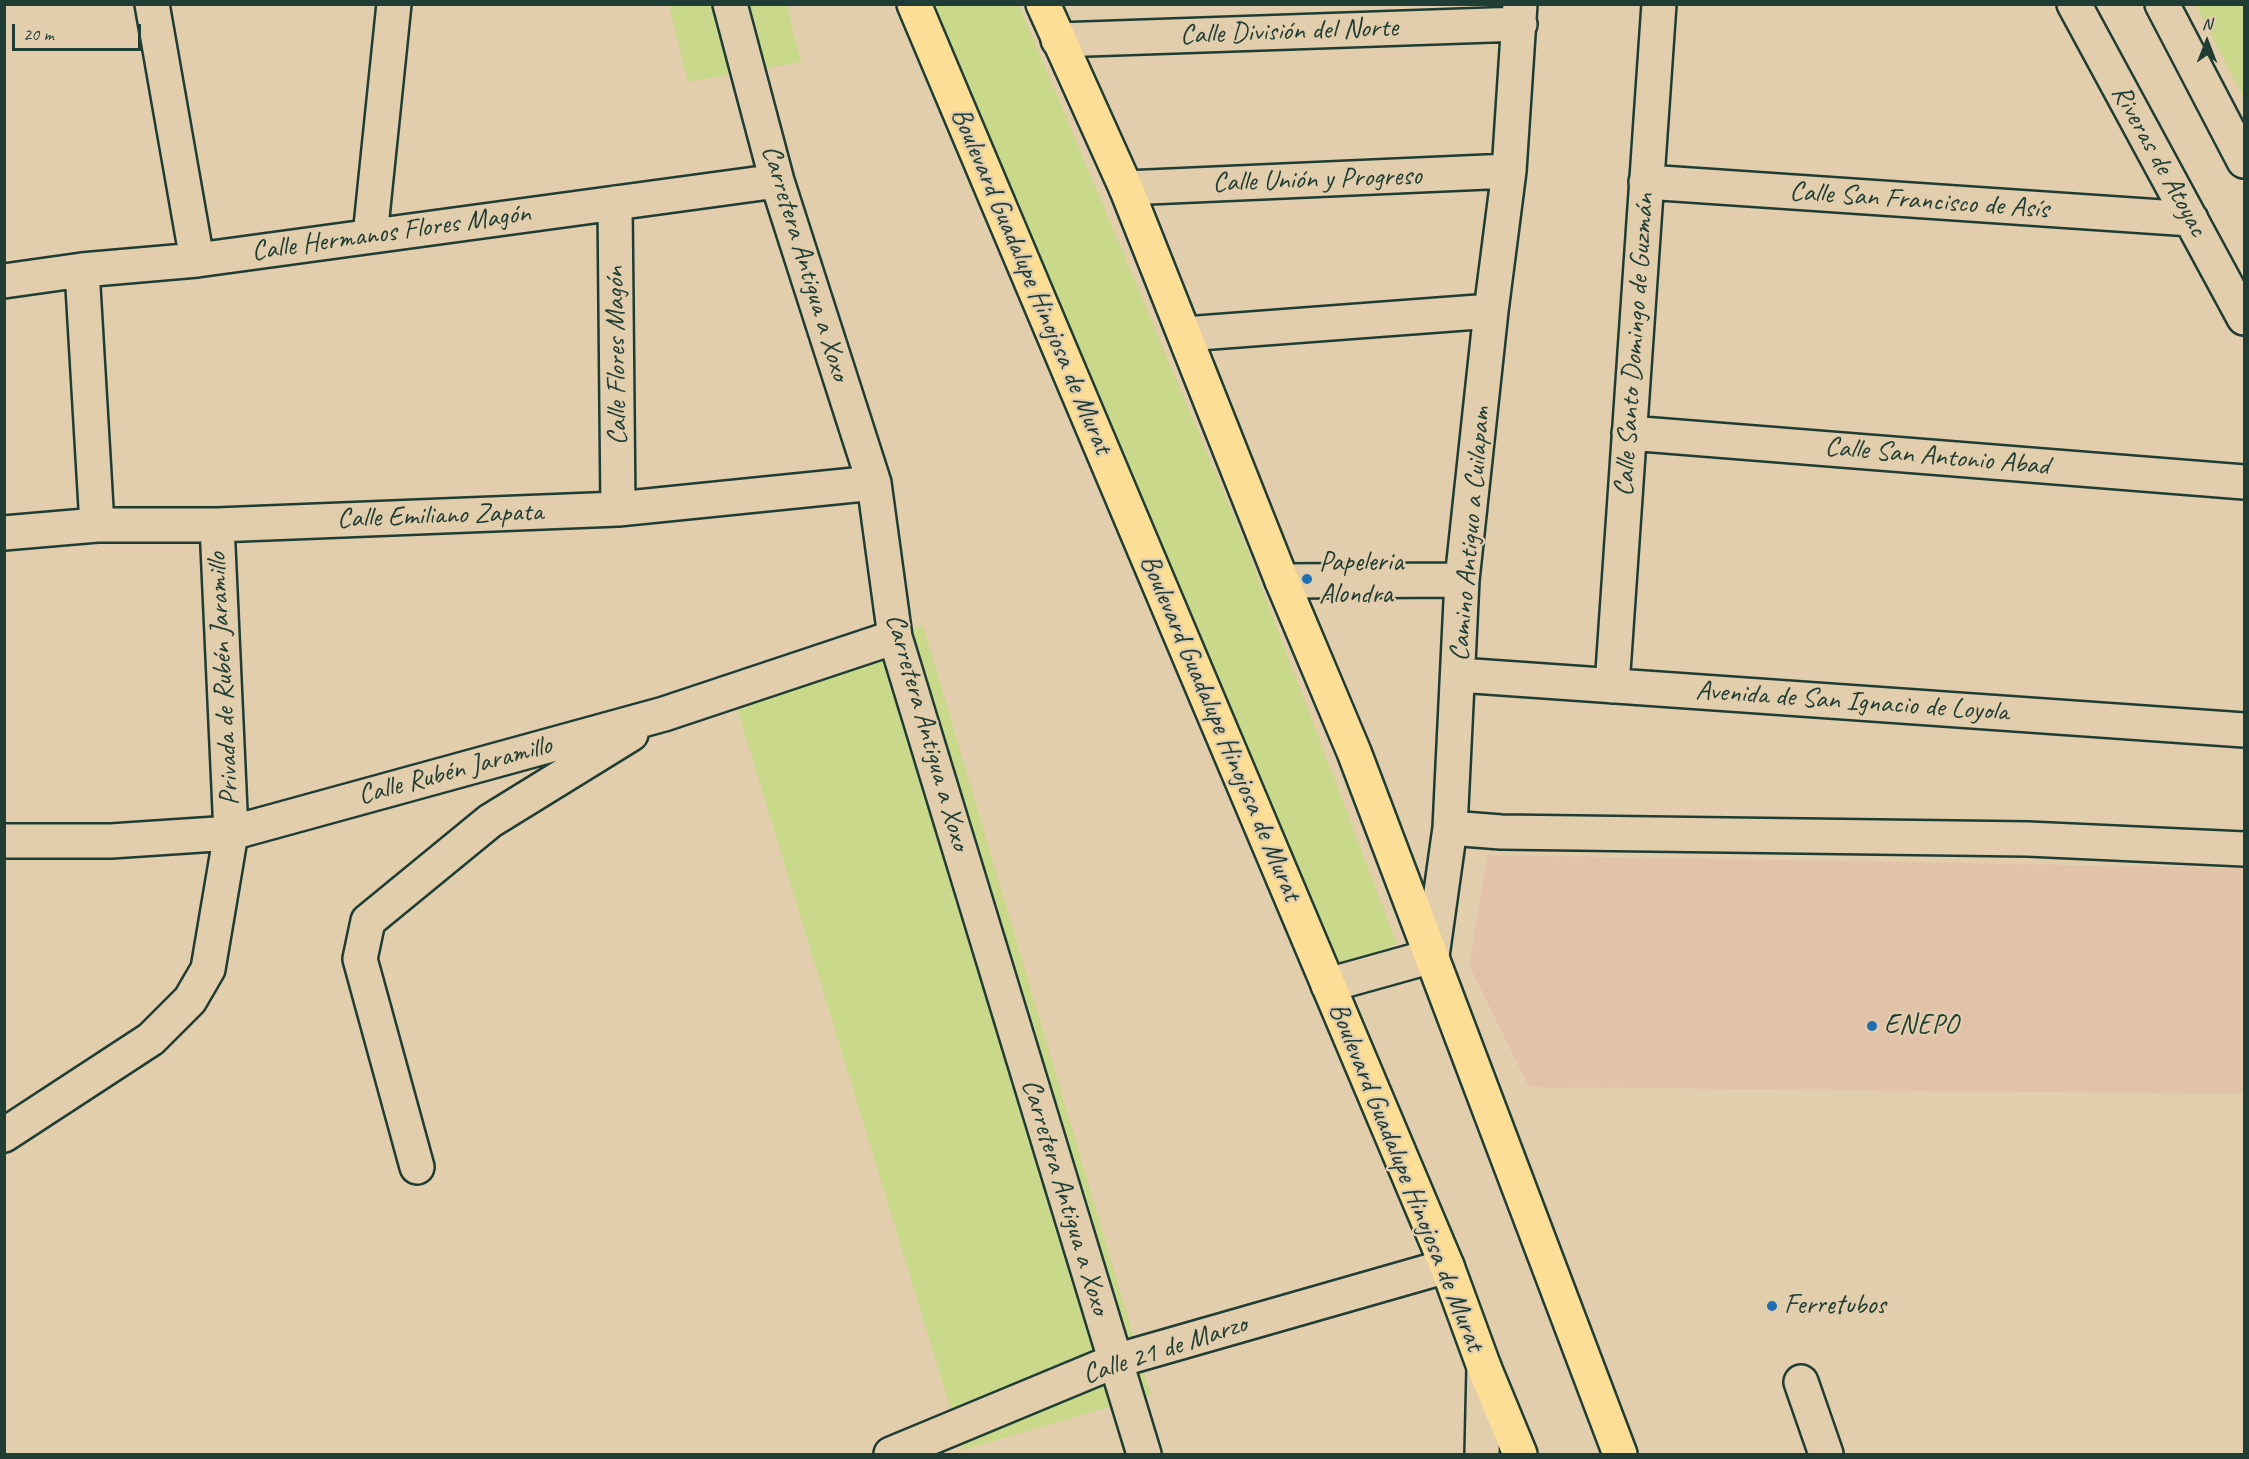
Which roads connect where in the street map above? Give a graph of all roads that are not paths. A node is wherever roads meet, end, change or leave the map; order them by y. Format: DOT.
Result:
graph roads {
  1 [pos="152,4"];
  2 [pos="394,4"];
  3 [pos="730,4"];
  4 [pos="914,4"];
  5 [pos="1043,4"];
  6 [pos="1659,4"];
  7 [pos="2074,4"];
  8 [pos="2162,4"];
  9 [pos="1520,14"];
  10 [pos="1058,40"];
  11 [pos="2244,161"];
  12 [pos="1509,171"];
  13 [pos="777,181"];
  14 [pos="1646,182"];
  15 [pos="1126,188"];
  16 [pos="615,203"];
  17 [pos="2191,219"];
  18 [pos="370,236"];
  19 [pos="197,260"];
  20 [pos="82,270"];
  21 [pos="4,281"];
  22 [pos="1491,311"];
  23 [pos="2244,318"];
  24 [pos="1185,334"];
  25 [pos="1629,432"];
  26 [pos="2244,482"];
  27 [pos="874,483"];
  28 [pos="618,509"];
  29 [pos="98,525"];
  30 [pos="217,525"];
  31 [pos="4,534"];
  32 [pos="1462,580"];
  33 [pos="1282,581"];
  34 [pos="895,638"];
  35 [pos="1459,675"];
  36 [pos="1612,686"];
  37 [pos="663,714"];
  38 [pos="2244,730"];
  39 [pos="1450,828"];
  40 [pos="231,833"];
  41 [pos="4,841"];
  42 [pos="2244,849"];
  43 [pos="1432,956"];
  44 [pos="1328,985"];
  45 [pos="4,1135"];
  46 [pos="417,1167"];
  47 [pos="1447,1266"];
  48 [pos="1115,1361"];
  49 [pos="1484,1367"];
  50 [pos="1801,1382"];
  51 [pos="891,1455"];
  52 [pos="1144,1455"];
  53 [pos="1482,1455"];
  54 [pos="1520,1455"];
  55 [pos="1620,1455"];
  56 [pos="1826,1455"];
  1 -- 19 [label="street"];
  2 -- 18 [label="street"];
  3 -- 13 [label="street, Carretera Antigua a Xoxo"];
  4 -- 44 [label="main road, Boulevard Guadalupe Hinojosa de Murat"];
  5 -- 10 [label="main road"];
  6 -- 14 [label="street, Calle Santo Domingo de Guzmán"];
  7 -- 17 [label="street, Riveras de Atoyac"];
  8 -- 11 [label="street"];
  9 -- 10 [label="street, Calle División del Norte"];
  9 -- 12 [label="street, Camino Antiguo a Cuilapam"];
  10 -- 15 [label="main road"];
  12 -- 15 [label="street, Calle Unión y Progreso"];
  12 -- 22 [label="street, Camino Antiguo a Cuilapam"];
  13 -- 16 [label="street, Calle Hermanos Flores Magón"];
  13 -- 27 [label="street, Carretera Antigua a Xoxo"];
  14 -- 17 [label="street, Calle San Francisco de Asís"];
  14 -- 25 [label="street, Calle Santo Domingo de Guzmán"];
  15 -- 24 [label="main road"];
  16 -- 18 [label="street, Calle Hermanos Flores Magón"];
  16 -- 28 [label="street, Calle Flores Magón"];
  17 -- 23 [label="street, Riveras de Atoyac"];
  18 -- 19 [label="street, Calle Hermanos Flores Magón"];
  19 -- 20 [label="street, Calle Hermanos Flores Magón"];
  20 -- 21 [label="street, Calle Hermanos Flores Magón"];
  20 -- 29 [label="street"];
  22 -- 24 [label="street"];
  22 -- 32 [label="street, Camino Antiguo a Cuilapam"];
  24 -- 33 [label="main road"];
  25 -- 26 [label="street, Calle San Antonio Abad"];
  25 -- 36 [label="street, Calle Santo Domingo de Guzmán"];
  27 -- 28 [label="street, Calle Emiliano Zapata"];
  27 -- 34 [label="street, Carretera Antigua a Xoxo"];
  28 -- 30 [label="street, Calle Emiliano Zapata"];
  29 -- 30 [label="street, Calle Emiliano Zapata"];
  29 -- 31 [label="street, Calle Emiliano Zapata"];
  30 -- 40 [label="street, Privada de Rubén Jaramillo"];
  32 -- 33 [label="street"];
  32 -- 35 [label="street, Camino Antiguo a Cuilapam"];
  33 -- 43 [label="main road"];
  34 -- 37 [label="street, Calle Rubén Jaramillo"];
  34 -- 48 [label="street, Carretera Antigua a Xoxo"];
  35 -- 36 [label="street, Avenida de San Ignacio de Loyola"];
  35 -- 39 [label="street, Camino Antiguo a Cuilapam"];
  36 -- 38 [label="street, Avenida de San Ignacio de Loyola"];
  37 -- 40 [label="street, Calle Rubén Jaramillo"];
  37 -- 46 [label="street"];
  39 -- 42 [label="street"];
  39 -- 43 [label="street, Camino Antiguo a Cuilapam"];
  40 -- 41 [label="street, Calle Rubén Jaramillo"];
  40 -- 45 [label="street, Privada de Rubén Jaramillo"];
  43 -- 44 [label="street"];
  43 -- 55 [label="main road"];
  44 -- 47 [label="main road, Boulevard Guadalupe Hinojosa de Murat"];
  47 -- 48 [label="street, Calle 21 de Marzo"];
  47 -- 49 [label="main road, Boulevard Guadalupe Hinojosa de Murat"];
  48 -- 51 [label="street, Calle 21 de Marzo"];
  48 -- 52 [label="street, Carretera Antigua a Xoxo"];
  49 -- 53 [label="street"];
  49 -- 54 [label="main road, Boulevard Guadalupe Hinojosa de Murat"];
  50 -- 56 [label="street"];
}
